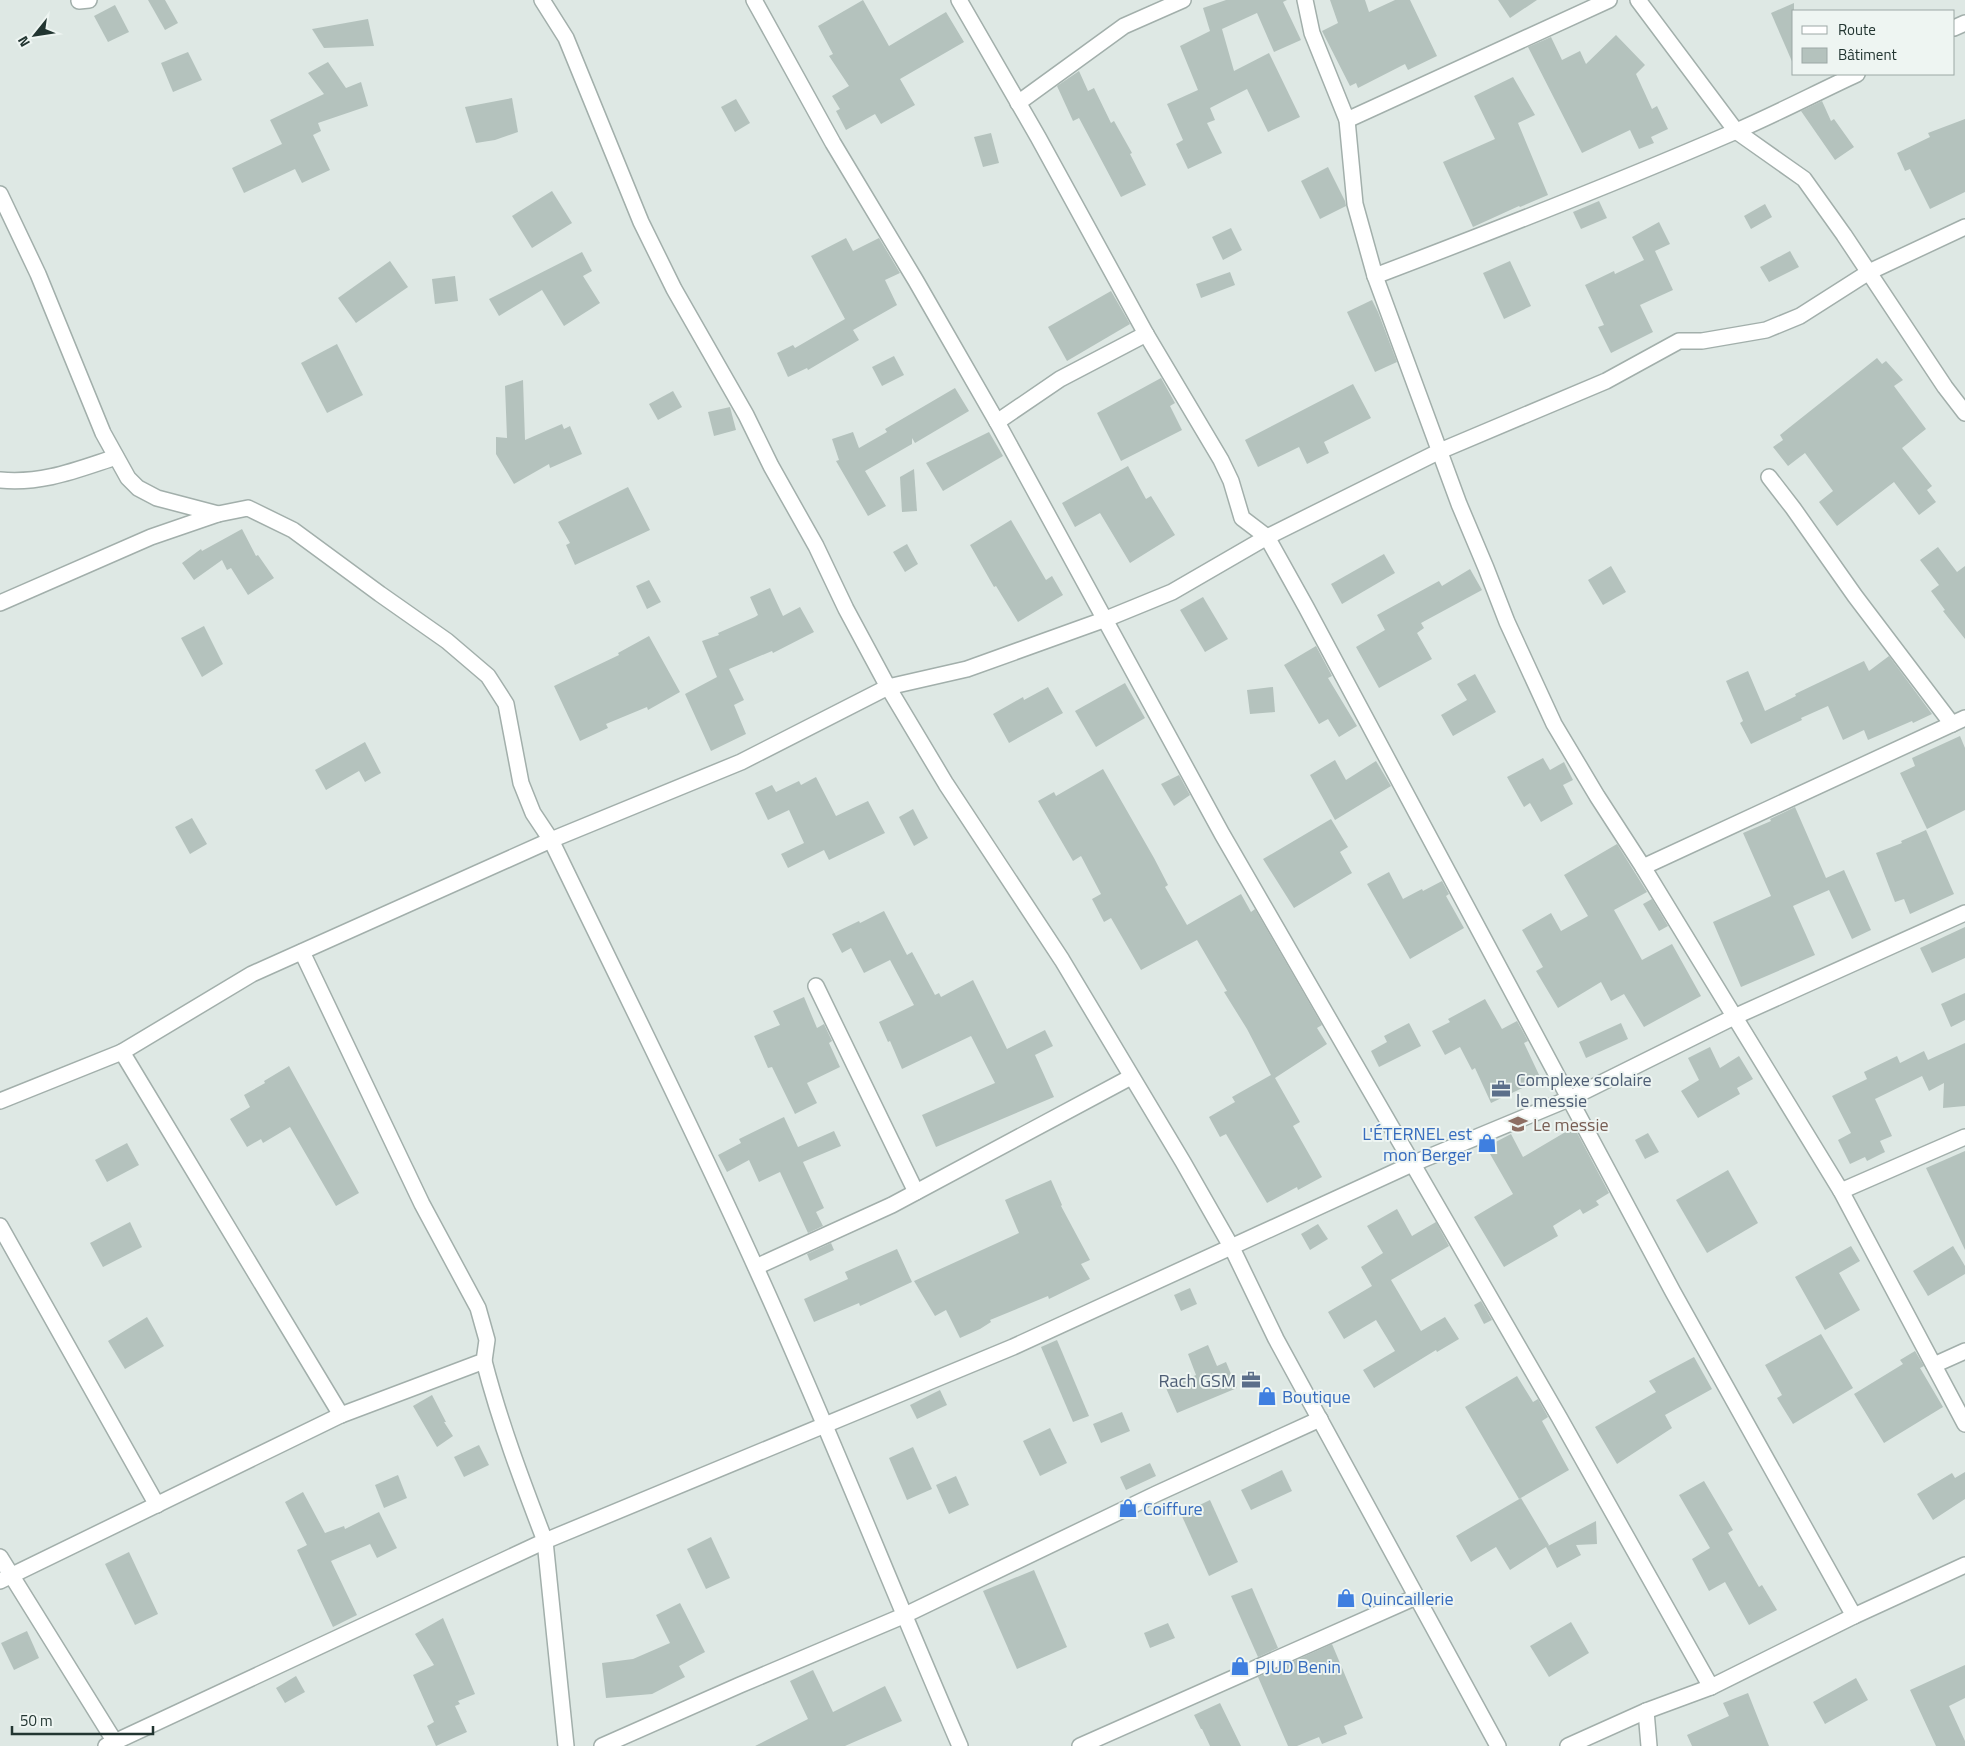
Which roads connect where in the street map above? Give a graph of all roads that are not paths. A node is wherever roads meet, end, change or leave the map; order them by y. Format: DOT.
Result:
graph roads {
  1 [pos="542,0"];
  2 [pos="754,0"];
  3 [pos="959,0"];
  4 [pos="1183,0"];
  5 [pos="1305,0"];
  6 [pos="1609,0"];
  7 [pos="1638,0"];
  8 [pos="1855,75"];
  9 [pos="1018,103"];
  10 [pos="1346,120"];
  11 [pos="1736,131"];
  12 [pos="0,194"];
  13 [pos="1965,227"];
  14 [pos="1869,272"];
  15 [pos="1375,276"];
  16 [pos="1146,334"];
  17 [pos="1965,413"];
  18 [pos="997,422"];
  19 [pos="1440,450"];
  20 [pos="116,457"];
  21 [pos="1769,477"];
  22 [pos="0,480"];
  23 [pos="218,514"];
  24 [pos="1267,538"];
  25 [pos="0,603"];
  26 [pos="1106,619"];
  27 [pos="888,687"];
  28 [pos="1959,721"];
  29 [pos="552,840"];
  30 [pos="1643,868"];
  31 [pos="1965,913"];
  32 [pos="302,952"];
  33 [pos="816,986"];
  34 [pos="1734,1017"];
  35 [pos="122,1052"];
  36 [pos="1131,1077"];
  37 [pos="1570,1098"];
  38 [pos="0,1101"];
  39 [pos="1965,1137"];
  40 [pos="1412,1164"];
  41 [pos="1841,1191"];
  42 [pos="916,1192"];
  43 [pos="0,1226"];
  44 [pos="1232,1248"];
  45 [pos="756,1267"];
  46 [pos="1965,1351"];
  47 [pos="484,1361"];
  48 [pos="1934,1365"];
  49 [pos="340,1415"];
  50 [pos="1320,1419"];
  51 [pos="825,1423"];
  52 [pos="1965,1424"];
  53 [pos="157,1505"];
  54 [pos="545,1541"];
  55 [pos="0,1557"];
  56 [pos="1965,1565"];
  57 [pos="6,1579"];
  58 [pos="1416,1597"];
  59 [pos="904,1616"];
  60 [pos="1854,1616"];
  61 [pos="1711,1687"];
  62 [pos="1646,1711"];
  63 [pos="110,1744"];
  64 [pos="566,1746"];
  65 [pos="602,1746"];
  66 [pos="960,1746"];
  67 [pos="1080,1746"];
  68 [pos="1498,1746"];
  69 [pos="1568,1746"];
  70 [pos="1650,1746"];
  1 -- 27 [label="street"];
  2 -- 18 [label="street"];
  3 -- 9 [label="street"];
  4 -- 9 [label="street"];
  5 -- 10 [label="street"];
  6 -- 10 [label="street"];
  7 -- 11 [label="street"];
  8 -- 11 [label="street"];
  9 -- 16 [label="street"];
  10 -- 15 [label="street"];
  11 -- 14 [label="street"];
  11 -- 15 [label="street"];
  12 -- 20 [label="street"];
  13 -- 14 [label="street"];
  14 -- 17 [label="street"];
  14 -- 19 [label="street"];
  15 -- 19 [label="street"];
  16 -- 18 [label="street"];
  16 -- 24 [label="street"];
  18 -- 26 [label="street"];
  19 -- 24 [label="street"];
  19 -- 30 [label="street"];
  20 -- 22 [label="street"];
  20 -- 23 [label="street"];
  21 -- 28 [label="street"];
  23 -- 25 [label="street"];
  23 -- 29 [label="street"];
  24 -- 26 [label="street"];
  24 -- 37 [label="street"];
  26 -- 27 [label="street"];
  26 -- 40 [label="street"];
  27 -- 29 [label="street"];
  27 -- 36 [label="street"];
  28 -- 30 [label="street"];
  29 -- 32 [label="street"];
  29 -- 45 [label="street"];
  30 -- 34 [label="street"];
  31 -- 34 [label="street"];
  32 -- 35 [label="street"];
  32 -- 47 [label="street"];
  33 -- 42 [label="street"];
  34 -- 37 [label="street"];
  34 -- 41 [label="street"];
  35 -- 38 [label="street"];
  35 -- 49 [label="street"];
  36 -- 42 [label="street"];
  36 -- 44 [label="street"];
  37 -- 40 [label="street"];
  37 -- 60 [label="street"];
  39 -- 41 [label="street"];
  40 -- 44 [label="street"];
  40 -- 61 [label="street"];
  41 -- 48 [label="street"];
  42 -- 45 [label="street"];
  43 -- 53 [label="street"];
  44 -- 50 [label="street"];
  44 -- 51 [label="street"];
  45 -- 51 [label="street"];
  46 -- 48 [label="street"];
  47 -- 49 [label="street"];
  47 -- 54 [label="street"];
  48 -- 52 [label="street"];
  49 -- 53 [label="street"];
  50 -- 58 [label="street"];
  50 -- 59 [label="street"];
  51 -- 54 [label="street"];
  51 -- 59 [label="street"];
  53 -- 57 [label="street"];
  54 -- 63 [label="street"];
  54 -- 64 [label="street"];
  55 -- 57 [label="street"];
  56 -- 60 [label="street"];
  57 -- 63 [label="street"];
  58 -- 67 [label="street"];
  58 -- 68 [label="street"];
  59 -- 65 [label="street"];
  59 -- 66 [label="street"];
  60 -- 61 [label="street"];
  61 -- 62 [label="street"];
  62 -- 69 [label="street"];
  62 -- 70 [label="street"];
}
